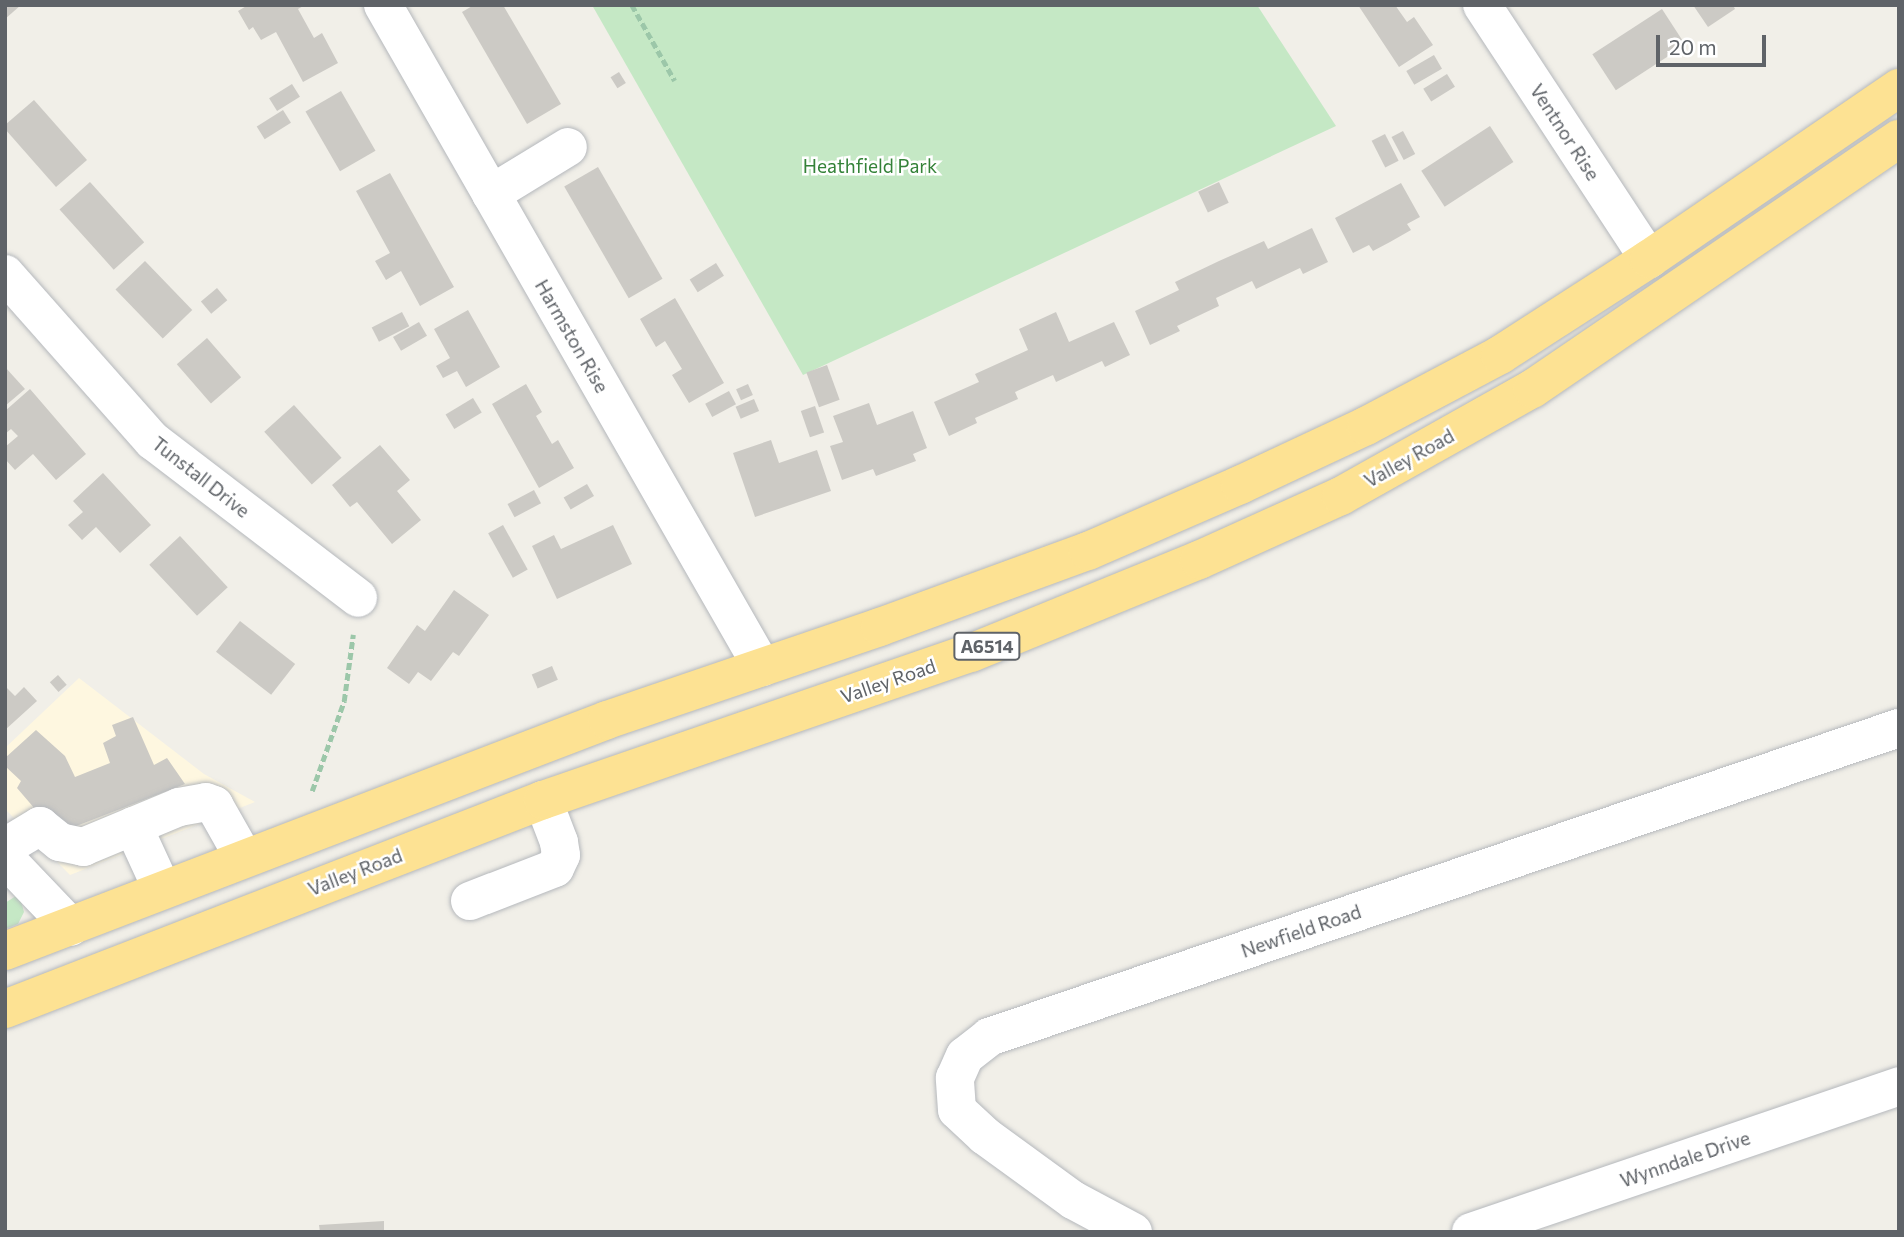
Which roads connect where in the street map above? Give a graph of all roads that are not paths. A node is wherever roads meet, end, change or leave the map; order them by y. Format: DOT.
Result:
graph roads {
  1 [pos="383,5"];
  2 [pos="1482,5"];
  3 [pos="1899,88"];
  4 [pos="1899,139"];
  5 [pos="568,147"];
  6 [pos="491,194"];
  7 [pos="1649,258"];
  8 [pos="5,274"];
  9 [pos="358,598"];
  10 [pos="762,667"];
  11 [pos="1899,728"];
  12 [pos="542,800"];
  13 [pos="133,826"];
  14 [pos="5,847"];
  15 [pos="244,858"];
  16 [pos="5,859"];
  17 [pos="162,889"];
  18 [pos="470,901"];
  19 [pos="71,927"];
  20 [pos="5,951"];
  21 [pos="5,1009"];
  22 [pos="1899,1086"];
  23 [pos="1133,1232"];
  24 [pos="1471,1232"];
  1 -- 6 [label="street, Harmston Rise"];
  2 -- 7 [label="street, Ventnor Rise"];
  3 -- 7 [label="highway"];
  4 -- 12 [label="highway, Valley Road / A6514"];
  5 -- 6 [label="street"];
  6 -- 10 [label="street, Harmston Rise"];
  7 -- 10 [label="highway"];
  8 -- 9 [label="street, Tunstall Drive"];
  10 -- 15 [label="highway"];
  11 -- 23 [label="street, Newfield Road"];
  12 -- 18 [label="street"];
  12 -- 21 [label="highway, Valley Road / A6514"];
  13 -- 14 [label="street"];
  13 -- 15 [label="street"];
  13 -- 17 [label="street"];
  15 -- 17 [label="highway"];
  16 -- 19 [label="street"];
  17 -- 19 [label="highway"];
  19 -- 20 [label="highway"];
  22 -- 24 [label="street, Wynndale Drive"];
}
